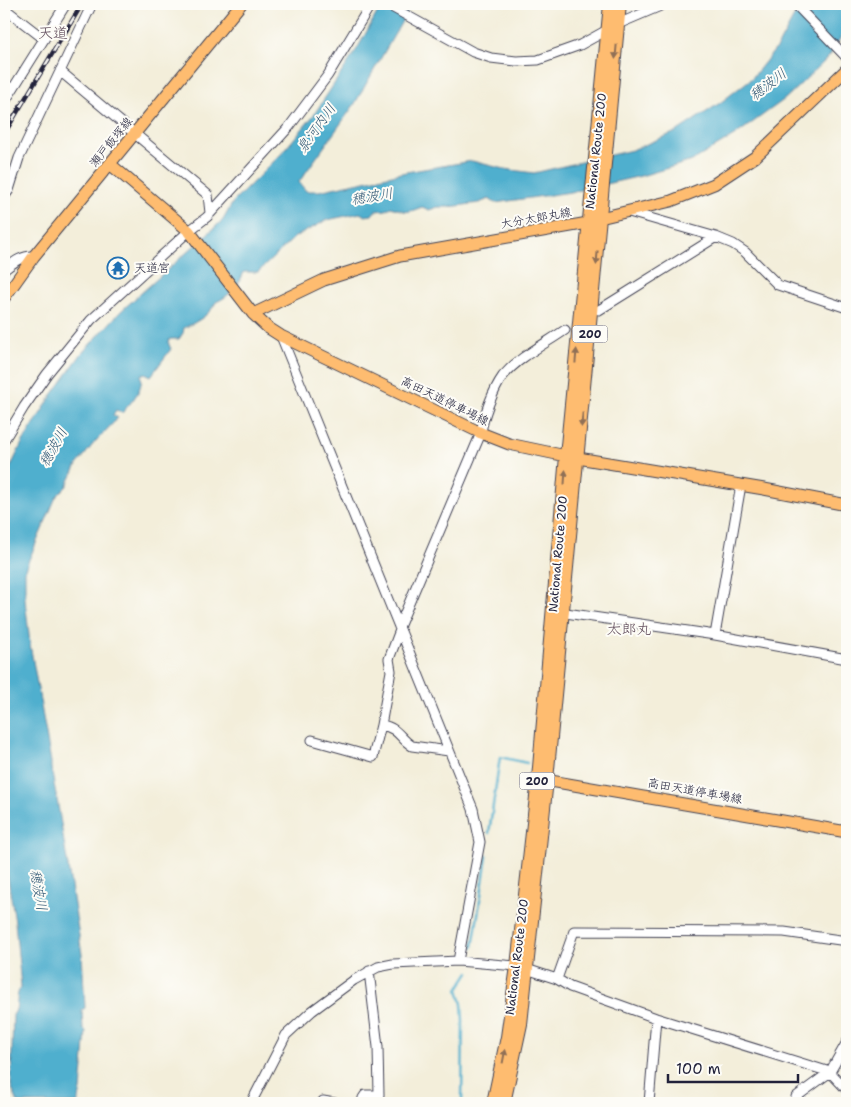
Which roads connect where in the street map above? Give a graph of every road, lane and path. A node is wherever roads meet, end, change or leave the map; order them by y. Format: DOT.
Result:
graph roads {
  1 [pos="66,4"];
  2 [pos="240,4"];
  3 [pos="371,4"];
  4 [pos="386,4"];
  5 [pos="610,4"];
  6 [pos="620,4"];
  7 [pos="665,4"];
  8 [pos="794,4"];
  9 [pos="89,5"];
  10 [pos="5,12"];
  11 [pos="613,27"];
  12 [pos="44,38"];
  13 [pos="847,58"];
  14 [pos="847,69"];
  15 [pos="60,71"];
  16 [pos="4,103"];
  17 [pos="134,134"];
  18 [pos="110,164"];
  19 [pos="4,197"];
  20 [pos="629,212"];
  21 [pos="210,213"];
  22 [pos="595,215"];
  23 [pos="191,234"];
  24 [pos="716,237"];
  25 [pos="34,256"];
  26 [pos="4,270"];
  27 [pos="4,298"];
  28 [pos="847,308"];
  29 [pos="599,310"];
  30 [pos="251,312"];
  31 [pos="565,330"];
  32 [pos="281,336"];
  33 [pos="481,433"];
  34 [pos="4,440"];
  35 [pos="572,457"];
  36 [pos="741,485"];
  37 [pos="847,505"];
  38 [pos="558,612"];
  39 [pos="399,628"];
  40 [pos="715,635"];
  41 [pos="847,659"];
  42 [pos="381,725"];
  43 [pos="312,740"];
  44 [pos="449,752"];
  45 [pos="542,779"];
  46 [pos="847,832"];
  47 [pos="847,941"];
  48 [pos="458,961"];
  49 [pos="522,967"];
  50 [pos="369,971"];
  51 [pos="556,980"];
  52 [pos="656,1018"];
  53 [pos="847,1042"];
  54 [pos="832,1074"];
  55 [pos="847,1079"];
  56 [pos="847,1090"];
  57 [pos="251,1103"];
  58 [pos="323,1103"];
  59 [pos="335,1103"];
  60 [pos="362,1103"];
  61 [pos="493,1103"];
  62 [pos="504,1103"];
  63 [pos="649,1103"];
  64 [pos="795,1103"];
  1 -- 12 [label="street"];
  2 -- 17 [label="main road, 瀬戸飯塚線"];
  3 -- 21 [label="street"];
  4 -- 11 [label="street"];
  5 -- 11 [label="highway, National Route 200 / 200"];
  6 -- 11 [label="highway, National Route 200 / 200"];
  7 -- 11 [label="street"];
  8 -- 13 [label="street"];
  9 -- 15 [label="street"];
  10 -- 12 [label="street"];
  11 -- 22 [label="highway, National Route 200 / 200"];
  12 -- 16 [label="street"];
  14 -- 20 [label="main road, 大分太郎丸線"];
  15 -- 17 [label="street"];
  15 -- 19 [label="street"];
  17 -- 18 [label="main road, 瀬戸飯塚線"];
  17 -- 21 [label="street"];
  18 -- 23 [label="main road, 高田天道停車場線"];
  18 -- 25 [label="main road, 瀬戸飯塚線"];
  20 -- 22 [label="main road, 大分太郎丸線"];
  20 -- 24 [label="street"];
  21 -- 23 [label="street"];
  22 -- 30 [label="main road, 大分太郎丸線"];
  22 -- 35 [label="highway, National Route 200 / 200"];
  23 -- 30 [label="main road, 高田天道停車場線"];
  23 -- 34 [label="street"];
  24 -- 28 [label="street"];
  24 -- 29 [label="street"];
  25 -- 26 [label="street"];
  25 -- 27 [label="main road, 瀬戸飯塚線"];
  30 -- 32 [label="main road, 高田天道停車場線"];
  31 -- 33 [label="street"];
  32 -- 33 [label="main road, 高田天道停車場線"];
  32 -- 39 [label="street"];
  33 -- 35 [label="main road, 高田天道停車場線"];
  33 -- 39 [label="street"];
  35 -- 36 [label="main road, 高田天道停車場線"];
  35 -- 38 [label="highway, National Route 200 / 200"];
  36 -- 37 [label="main road, 高田天道停車場線"];
  36 -- 40 [label="street"];
  38 -- 40 [label="street"];
  38 -- 45 [label="highway, National Route 200 / 200"];
  39 -- 42 [label="street"];
  39 -- 44 [label="street"];
  40 -- 41 [label="street"];
  42 -- 43 [label="street"];
  42 -- 44 [label="street"];
  44 -- 48 [label="street"];
  45 -- 46 [label="main road, 高田天道停車場線"];
  45 -- 49 [label="highway, National Route 200 / 200"];
  47 -- 51 [label="street"];
  48 -- 49 [label="street"];
  48 -- 50 [label="street"];
  49 -- 51 [label="street"];
  61 -- 49 [label="highway, National Route 200 / 200, one-way"];
  49 -- 62 [label="highway, National Route 200 / 200"];
  50 -- 57 [label="street"];
  50 -- 60 [label="street"];
  51 -- 52 [label="street"];
  52 -- 54 [label="street"];
  52 -- 63 [label="street"];
  53 -- 54 [label="street"];
  54 -- 55 [label="street"];
  54 -- 56 [label="street"];
  54 -- 64 [label="street"];
  58 -- 59 [label="street"];
}
